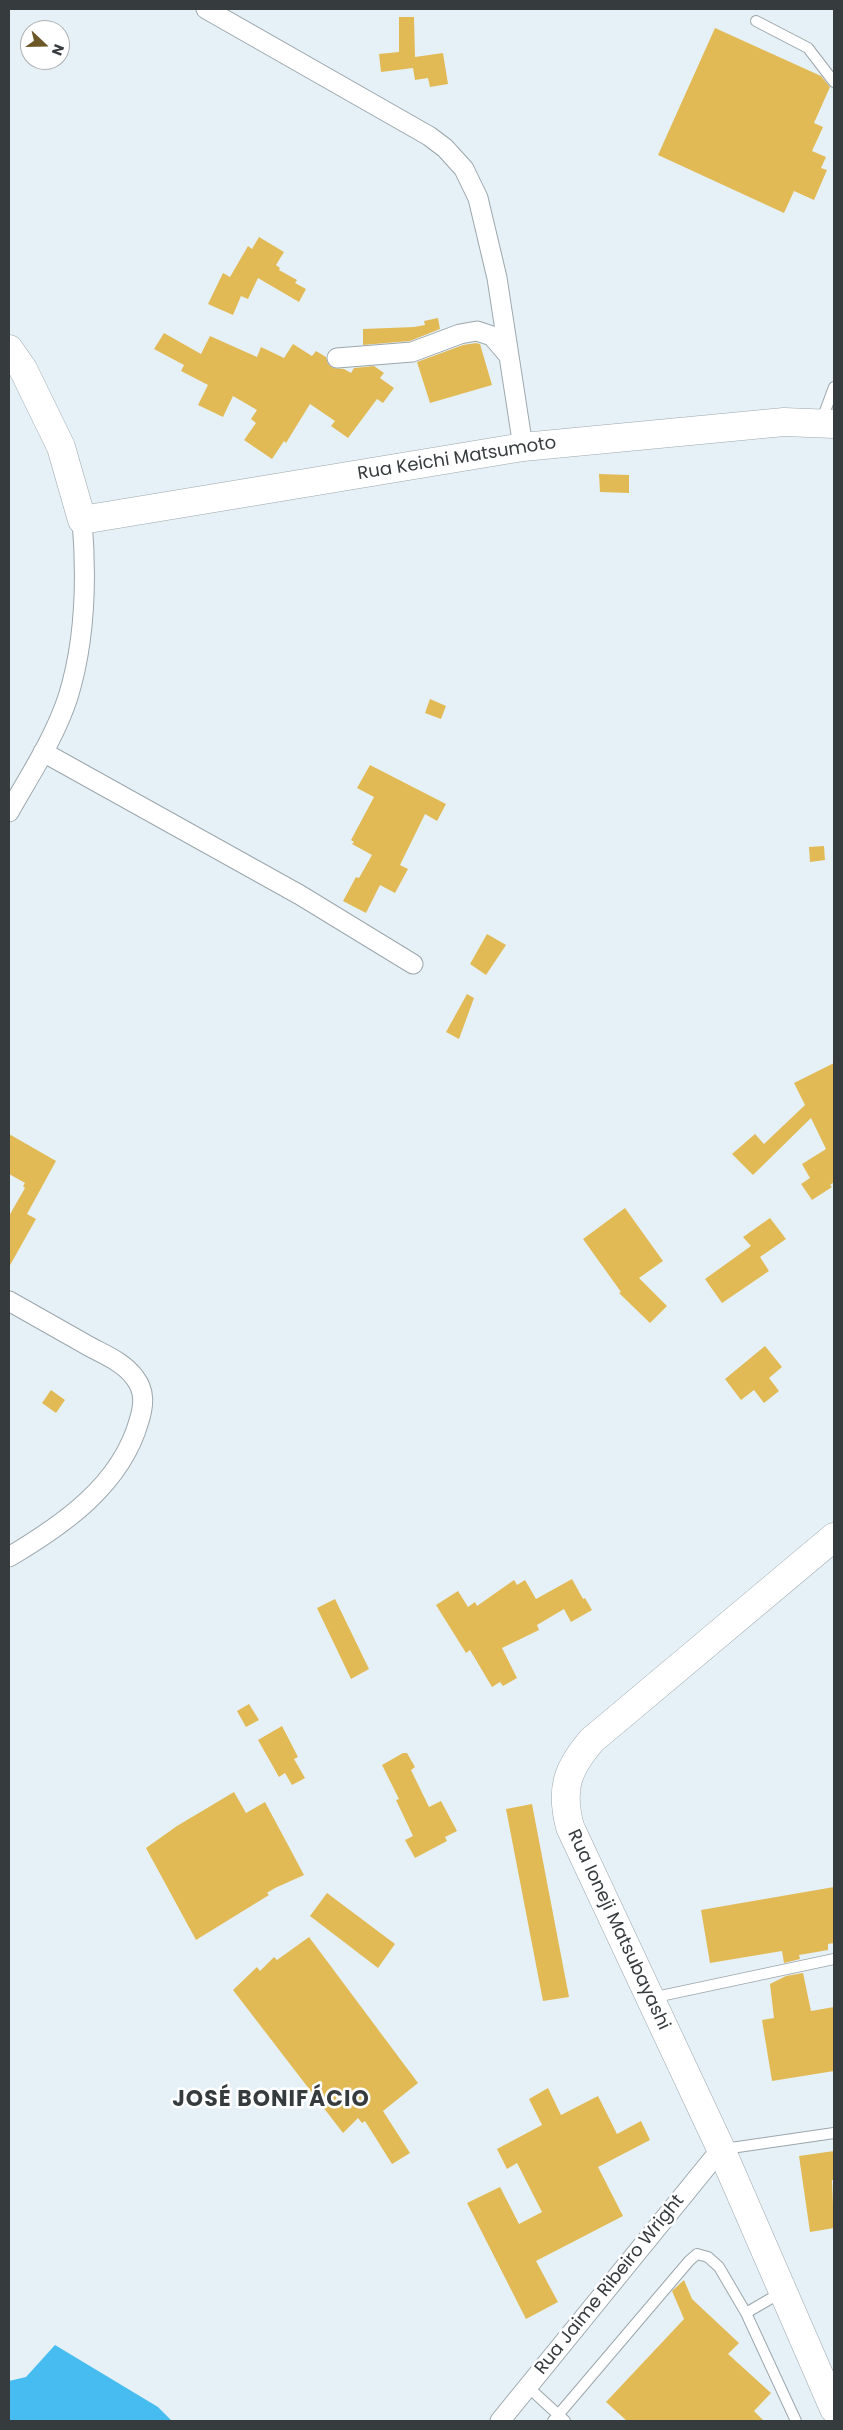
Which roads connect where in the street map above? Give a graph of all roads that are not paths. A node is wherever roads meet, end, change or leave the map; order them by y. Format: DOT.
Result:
graph roads {
  1 [pos="206,9"];
  2 [pos="756,21"];
  3 [pos="834,82"];
  4 [pos="9,349"];
  5 [pos="337,358"];
  6 [pos="510,358"];
  7 [pos="834,387"];
  8 [pos="828,423"];
  9 [pos="523,447"];
  10 [pos="82,520"];
  11 [pos="44,752"];
  12 [pos="9,812"];
  13 [pos="413,964"];
  14 [pos="9,1301"];
  15 [pos="834,1537"];
  16 [pos="9,1557"];
  17 [pos="834,1960"];
  18 [pos="650,1998"];
  19 [pos="834,2133"];
  20 [pos="721,2149"];
  21 [pos="783,2292"];
  22 [pos="746,2313"];
  23 [pos="528,2387"];
  24 [pos="834,2409"];
  25 [pos="558,2419"];
  26 [pos="500,2421"];
  27 [pos="796,2421"];
  1 -- 6 [label="street"];
  2 -- 3 [label="lane"];
  4 -- 10 [label="main road"];
  5 -- 6 [label="street"];
  6 -- 9 [label="street"];
  7 -- 8 [label="lane"];
  8 -- 9 [label="main road, Rua Keichi Matsumoto"];
  9 -- 10 [label="main road, Rua Keichi Matsumoto"];
  10 -- 11 [label="street"];
  11 -- 12 [label="street"];
  11 -- 13 [label="street"];
  14 -- 16 [label="street"];
  15 -- 18 [label="main road, Rua Ioneji Matsubayashi"];
  17 -- 18 [label="lane"];
  18 -- 20 [label="main road, Rua Ioneji Matsubayashi"];
  19 -- 20 [label="lane"];
  20 -- 21 [label="main road, Rua Ioneji Matsubayashi"];
  20 -- 23 [label="street, Rua Jaime Ribeiro Wright"];
  21 -- 22 [label="lane"];
  21 -- 24 [label="main road, Rua Ioneji Matsubayashi"];
  22 -- 25 [label="lane"];
  22 -- 27 [label="lane"];
  23 -- 25 [label="lane"];
  23 -- 26 [label="street, Rua Jaime Ribeiro Wright"];
}
